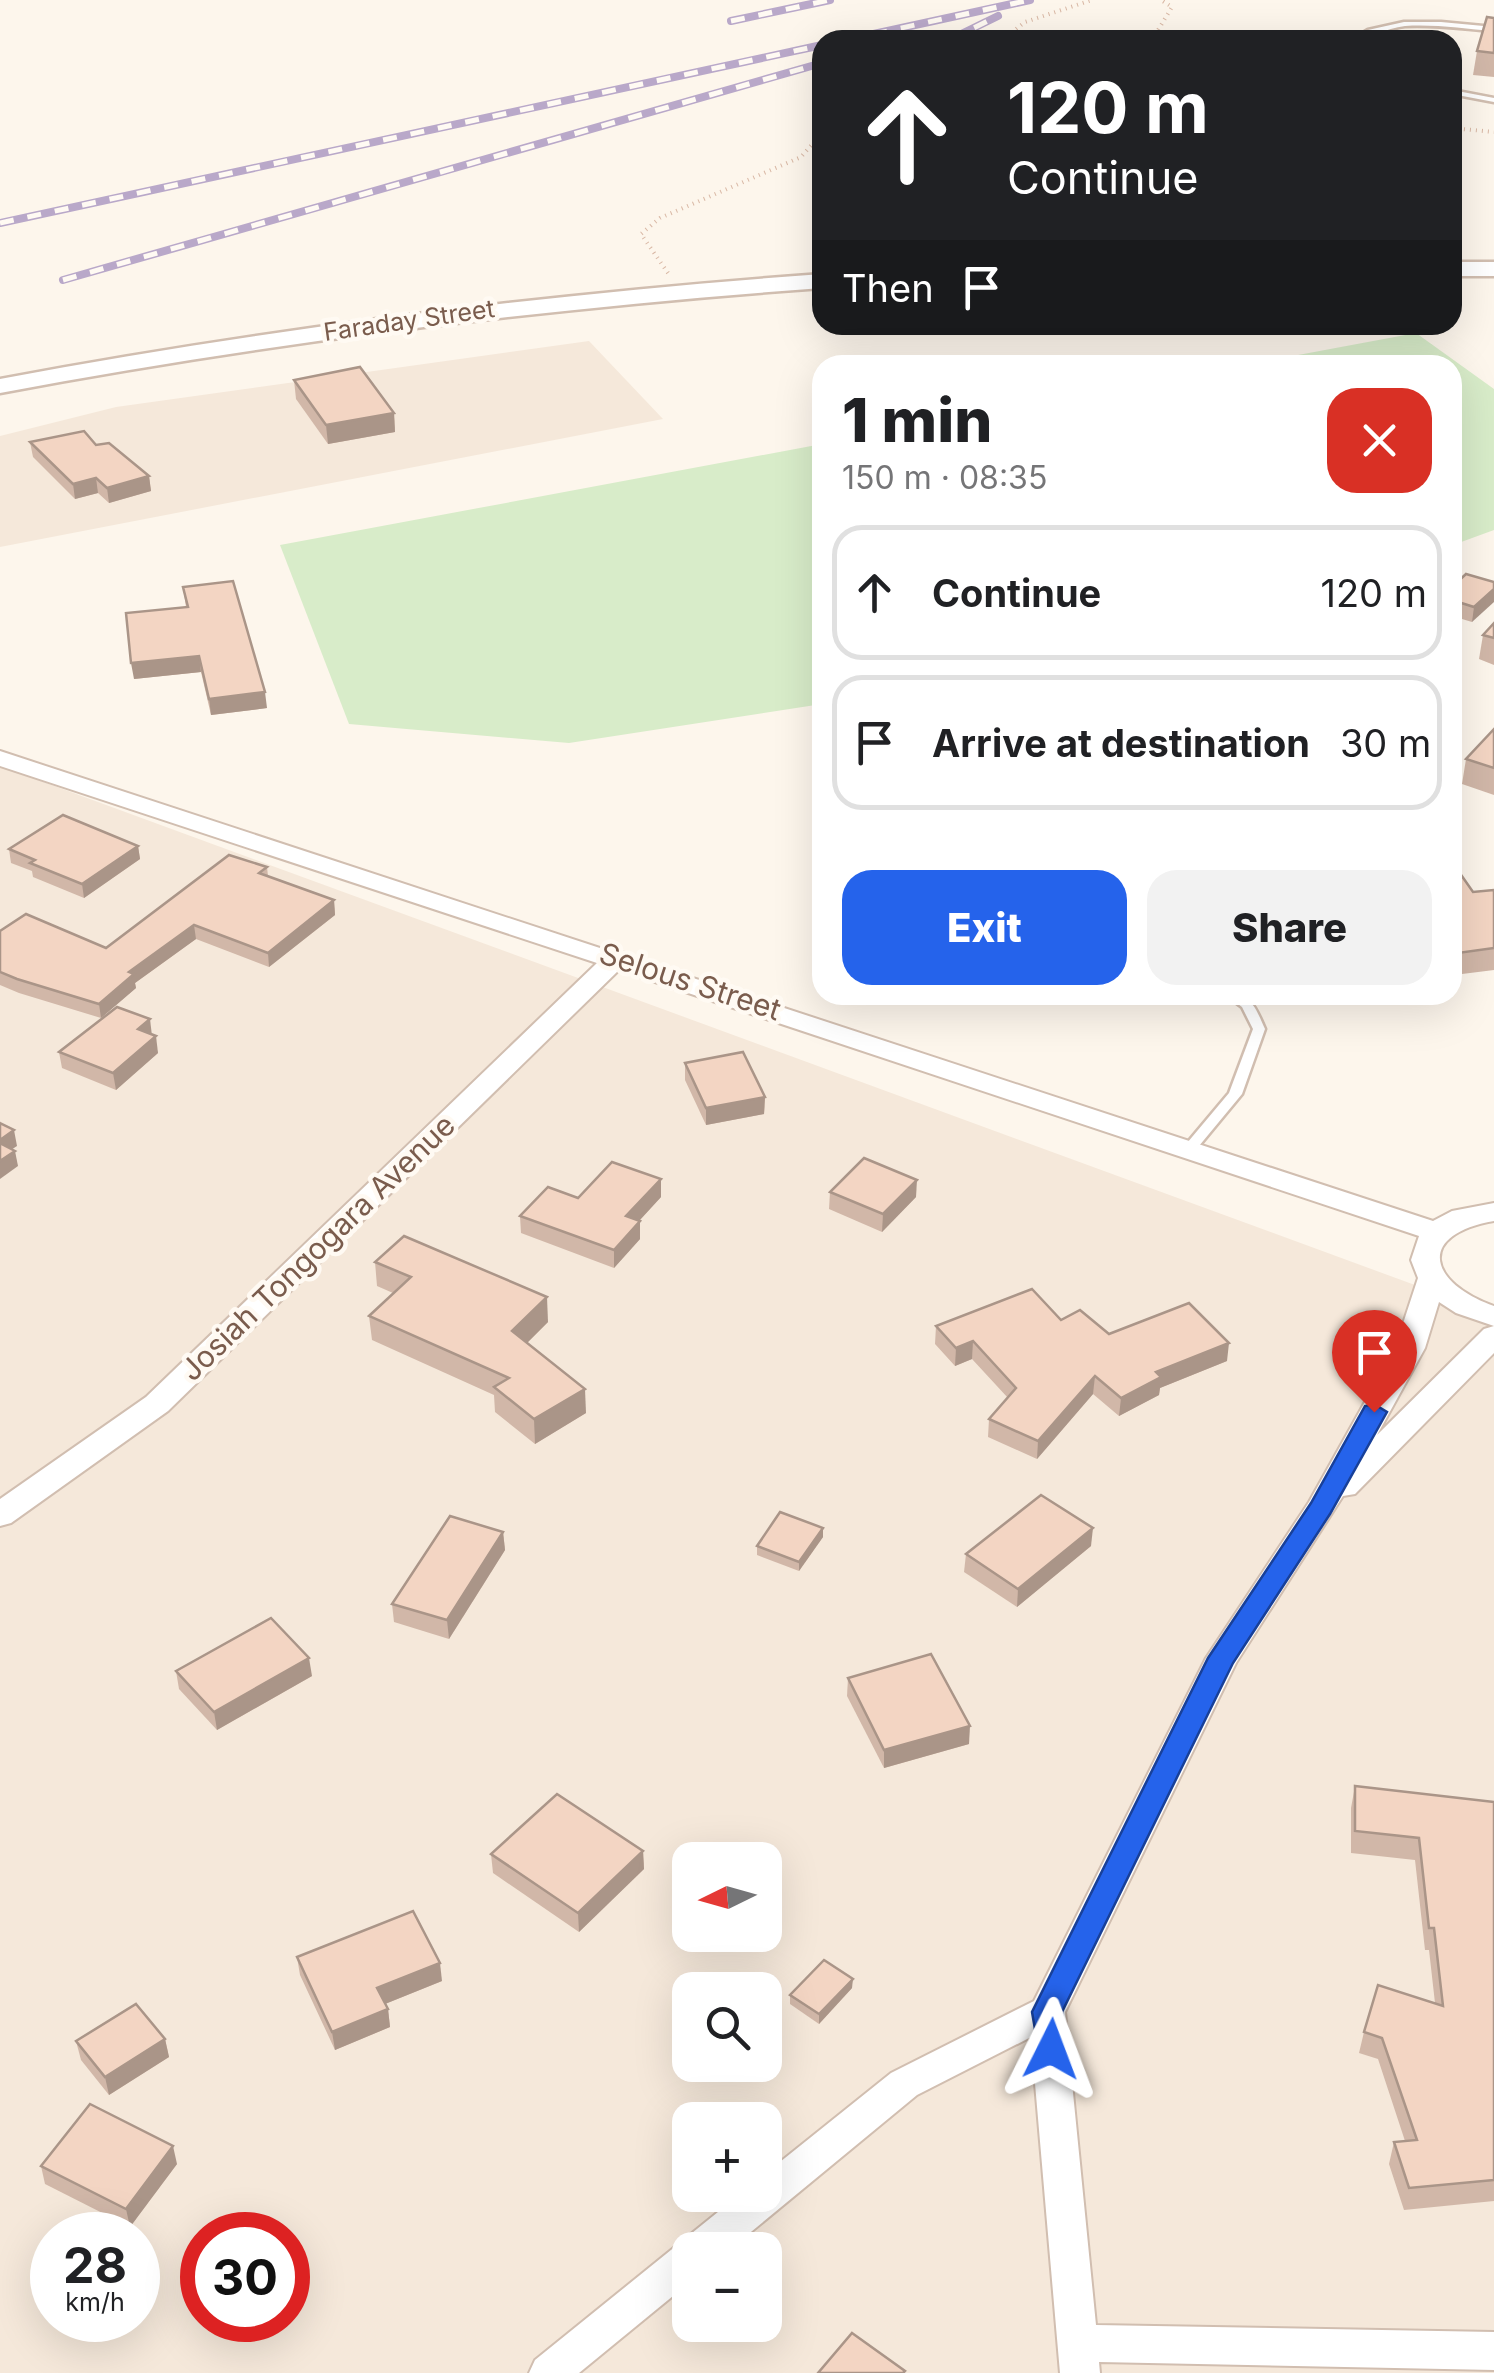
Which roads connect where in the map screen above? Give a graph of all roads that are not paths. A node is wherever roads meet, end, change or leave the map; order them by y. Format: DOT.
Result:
graph roads {
  1 [pos="1494,29"];
  2 [pos="1370,30"];
  3 [pos="1462,94"];
  4 [pos="1494,100"];
  5 [pos="1462,269"];
  6 [pos="1494,269"];
  7 [pos="812,281"];
  8 [pos="0,386"];
  9 [pos="0,758"];
  10 [pos="617,958"];
  11 [pos="1245,1005"];
  12 [pos="1189,1149"];
  13 [pos="1494,1212"];
  14 [pos="1434,1231"];
  15 [pos="1432,1278"];
  16 [pos="1494,1316"];
  17 [pos="1494,1336"];
  18 [pos="1321,1508"];
  19 [pos="0,1514"];
  20 [pos="1047,2012"];
  21 [pos="722,2232"];
  22 [pos="672,2273"];
  23 [pos="1494,2351"];
  24 [pos="1079,2358"];
  25 [pos="549,2373"];
  1 -- 2 [label="lane"];
  3 -- 4 [label="lane"];
  5 -- 6 [label="street"];
  7 -- 8 [label="street, Faraday Street"];
  9 -- 10 [label="street, Selous Street"];
  10 -- 12 [label="street, Selous Street"];
  10 -- 19 [label="street, Josiah Tongogara Avenue"];
  11 -- 12 [label="lane"];
  12 -- 14 [label="street, Selous Street"];
  13 -- 14 [label="street"];
  14 -- 15 [label="street"];
  15 -- 16 [label="street"];
  15 -- 18 [label="street"];
  17 -- 18 [label="street"];
  18 -- 20 [label="street"];
  20 -- 21 [label="street"];
  20 -- 24 [label="street"];
  22 -- 25 [label="street"];
  23 -- 24 [label="street"];
}
